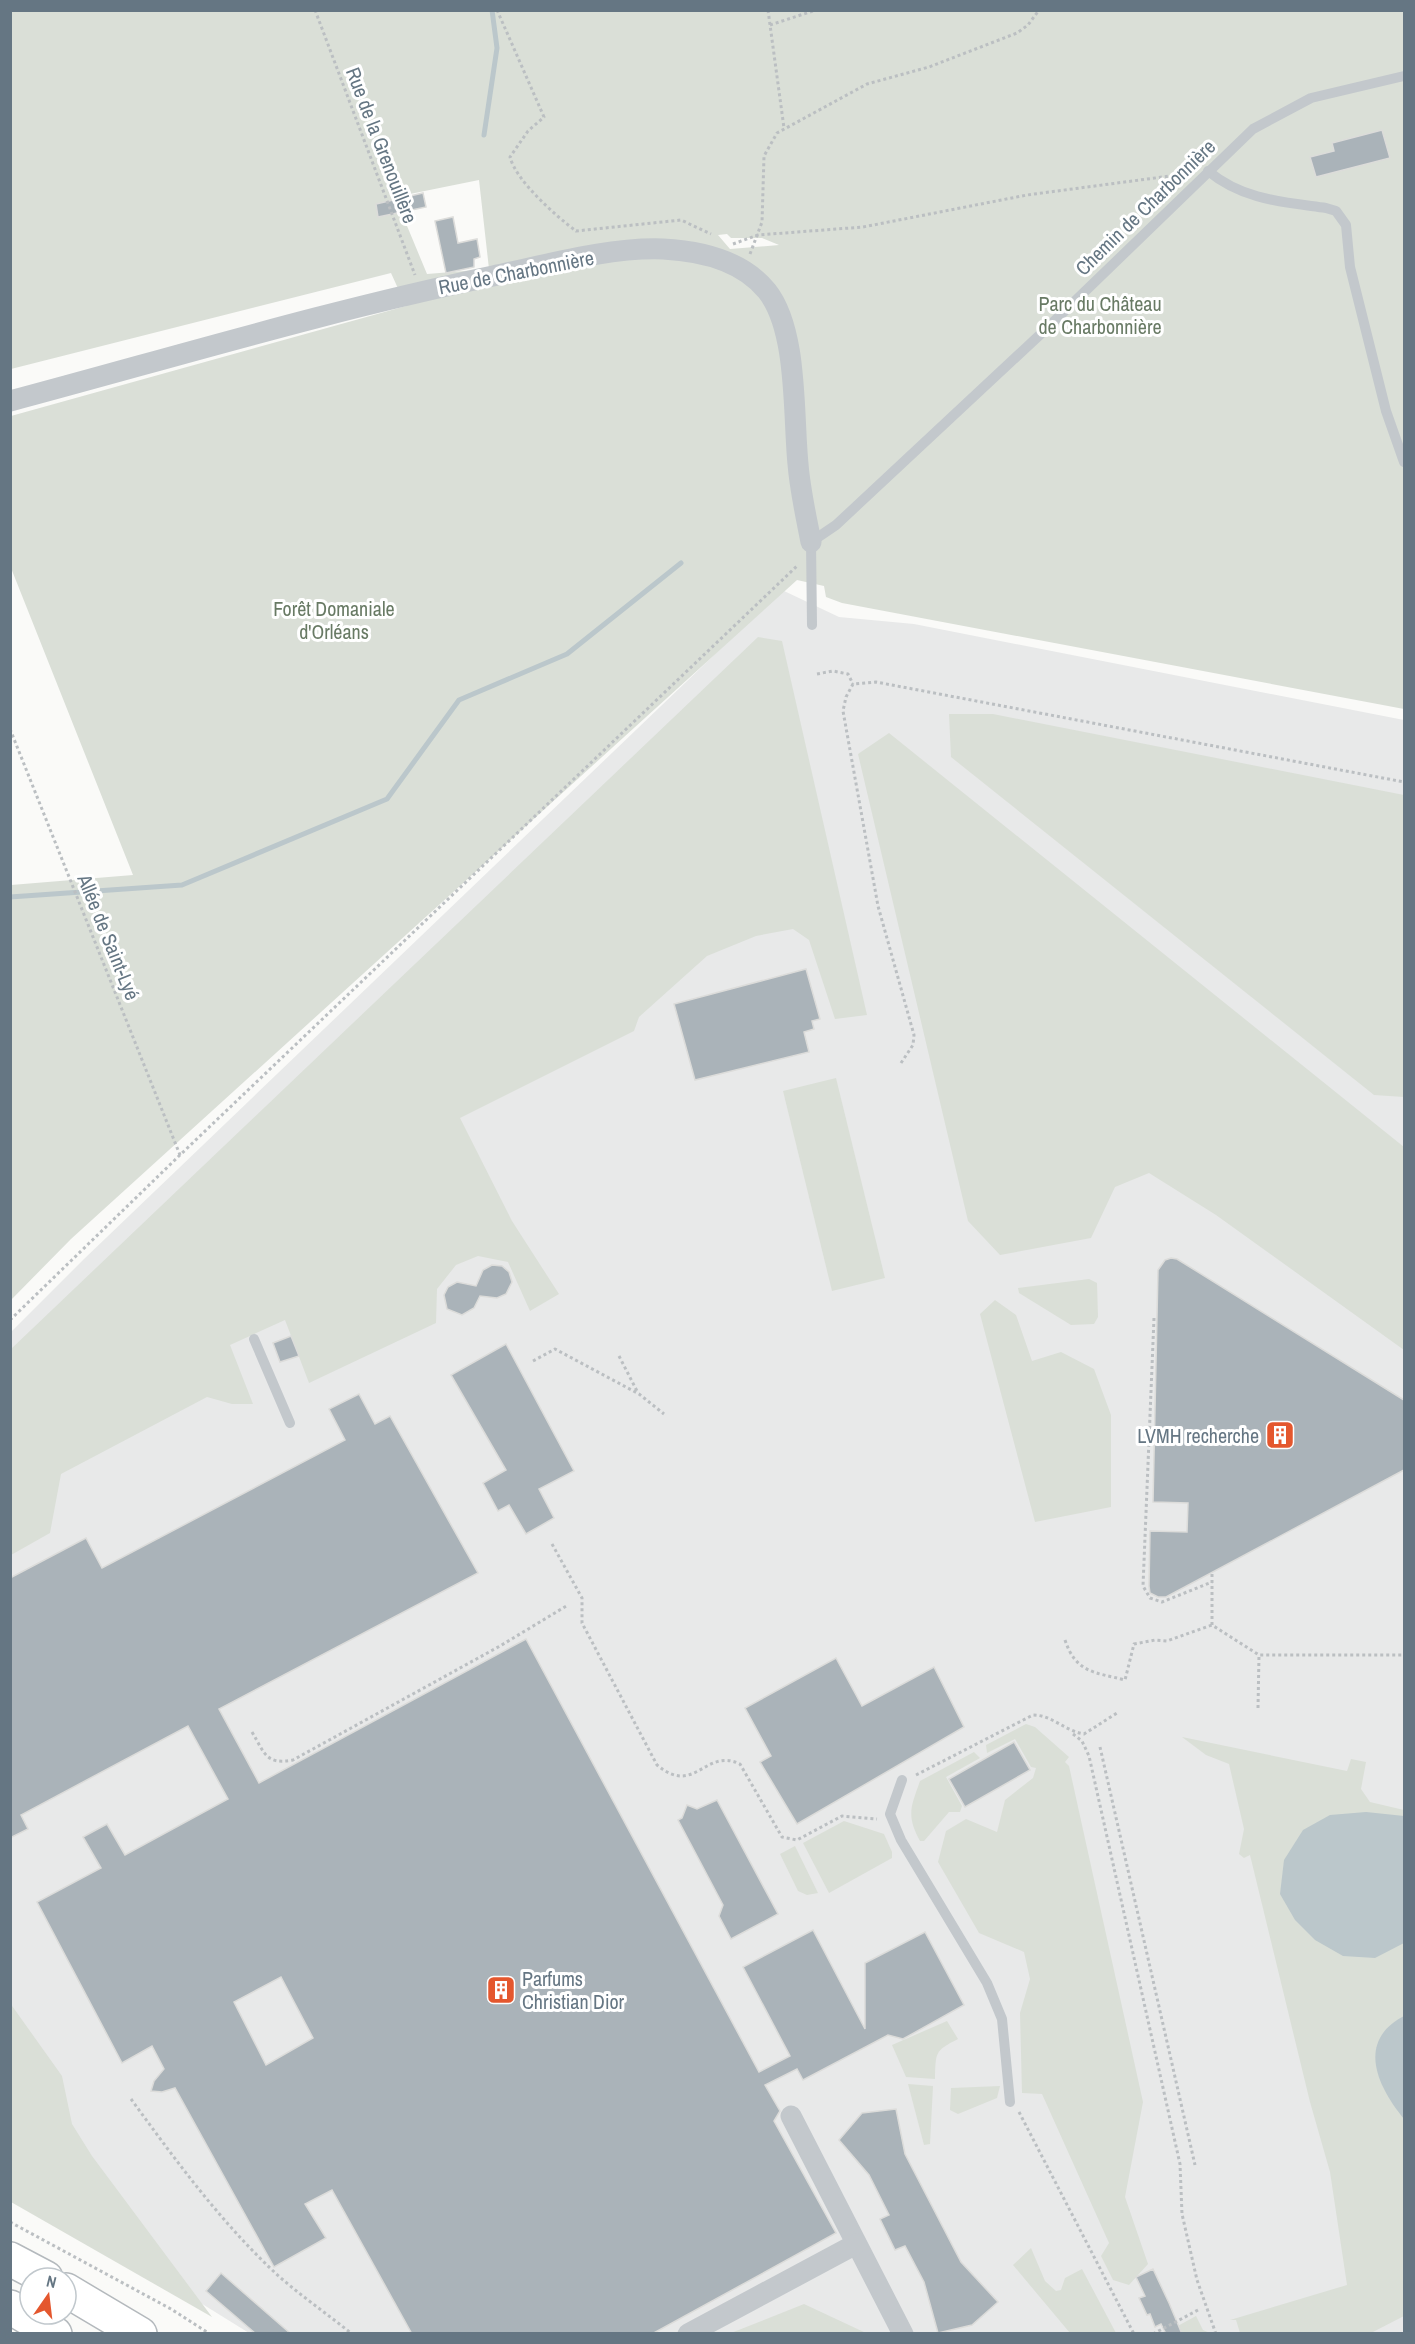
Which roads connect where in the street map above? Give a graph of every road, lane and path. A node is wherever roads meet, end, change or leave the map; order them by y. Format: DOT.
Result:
graph roads {
  1 [pos="315,10"];
  2 [pos="497,10"];
  3 [pos="768,10"];
  4 [pos="816,10"];
  5 [pos="1039,10"];
  6 [pos="770,25"];
  7 [pos="1404,76"];
  8 [pos="784,128"];
  9 [pos="1208,171"];
  10 [pos="712,235"];
  11 [pos="758,236"];
  12 [pos="732,244"];
  13 [pos="743,269"];
  14 [pos="422,291"];
  15 [pos="10,401"];
  16 [pos="1404,462"];
  17 [pos="811,548"];
  18 [pos="812,625"];
  19 [pos="817,675"];
  20 [pos="853,684"];
  21 [pos="10,729"];
  22 [pos="1404,782"];
  23 [pos="902,1063"];
  24 [pos="180,1155"];
  25 [pos="1154,1318"];
  26 [pos="10,1320"];
  27 [pos="254,1339"];
  28 [pos="619,1356"];
  29 [pos="533,1360"];
  30 [pos="639,1394"];
  31 [pos="664,1414"];
  32 [pos="290,1423"];
  33 [pos="552,1544"];
  34 [pos="1212,1574"];
  35 [pos="1212,1582"];
  36 [pos="568,1605"];
  37 [pos="1212,1624"];
  38 [pos="1065,1640"];
  39 [pos="1404,1654"];
  40 [pos="1259,1655"];
  41 [pos="1258,1708"];
  42 [pos="1117,1713"];
  43 [pos="252,1732"];
  44 [pos="1072,1732"];
  45 [pos="1100,1748"];
  46 [pos="908,1779"];
  47 [pos="890,1814"];
  48 [pos="131,2099"];
  49 [pos="1014,2105"];
  50 [pos="791,2115"];
  51 [pos="1195,2164"];
  52 [pos="10,2222"];
  53 [pos="856,2244"];
  54 [pos="78,2297"];
  55 [pos="10,2307"];
  56 [pos="1198,2310"];
  57 [pos="78,2315"];
  58 [pos="56,2334"];
  59 [pos="108,2334"];
  60 [pos="140,2334"];
  61 [pos="210,2334"];
  62 [pos="352,2334"];
  63 [pos="688,2334"];
  64 [pos="903,2334"];
  65 [pos="1134,2334"];
  66 [pos="1153,2334"];
  67 [pos="1216,2334"];
  1 -- 14 [label="path, Rue de la Grenouillère"];
  2 -- 10 [label="path"];
  3 -- 6 [label="path"];
  4 -- 6 [label="path"];
  5 -- 8 [label="path"];
  6 -- 8 [label="path"];
  7 -- 9 [label="lane, Chemin de Charbonnière"];
  8 -- 11 [label="path"];
  9 -- 11 [label="path"];
  9 -- 16 [label="lane"];
  9 -- 17 [label="lane, Chemin de Charbonnière"];
  11 -- 12 [label="path"];
  11 -- 13 [label="path"];
  13 -- 14 [label="street, Rue de Charbonnière"];
  13 -- 17 [label="street, Rue de Charbonnière"];
  14 -- 15 [label="street, Rue de Charbonnière"];
  17 -- 18 [label="lane"];
  17 -- 24 [label="path"];
  19 -- 20 [label="path"];
  20 -- 22 [label="path"];
  20 -- 23 [label="path"];
  21 -- 24 [label="path, Allée de Saint-Lyé"];
  24 -- 26 [label="path"];
  25 -- 35 [label="path"];
  27 -- 32 [label="lane"];
  28 -- 30 [label="path"];
  29 -- 30 [label="path"];
  30 -- 31 [label="path"];
  33 -- 47 [label="path"];
  34 -- 35 [label="path"];
  35 -- 37 [label="path"];
  36 -- 43 [label="path"];
  37 -- 38 [label="path"];
  37 -- 40 [label="path"];
  39 -- 40 [label="path"];
  40 -- 41 [label="path"];
  42 -- 44 [label="path"];
  44 -- 46 [label="path"];
  44 -- 67 [label="path"];
  45 -- 51 [label="path"];
  46 -- 47 [label="lane"];
  47 -- 49 [label="lane"];
  48 -- 62 [label="path"];
  49 -- 65 [label="path"];
  50 -- 53 [label="street"];
  52 -- 61 [label="path"];
  53 -- 63 [label="street"];
  53 -- 64 [label="street"];
  54 -- 60 [label="highway"];
  55 -- 58 [label="highway"];
  56 -- 66 [label="path"];
  57 -- 59 [label="highway"];
}
